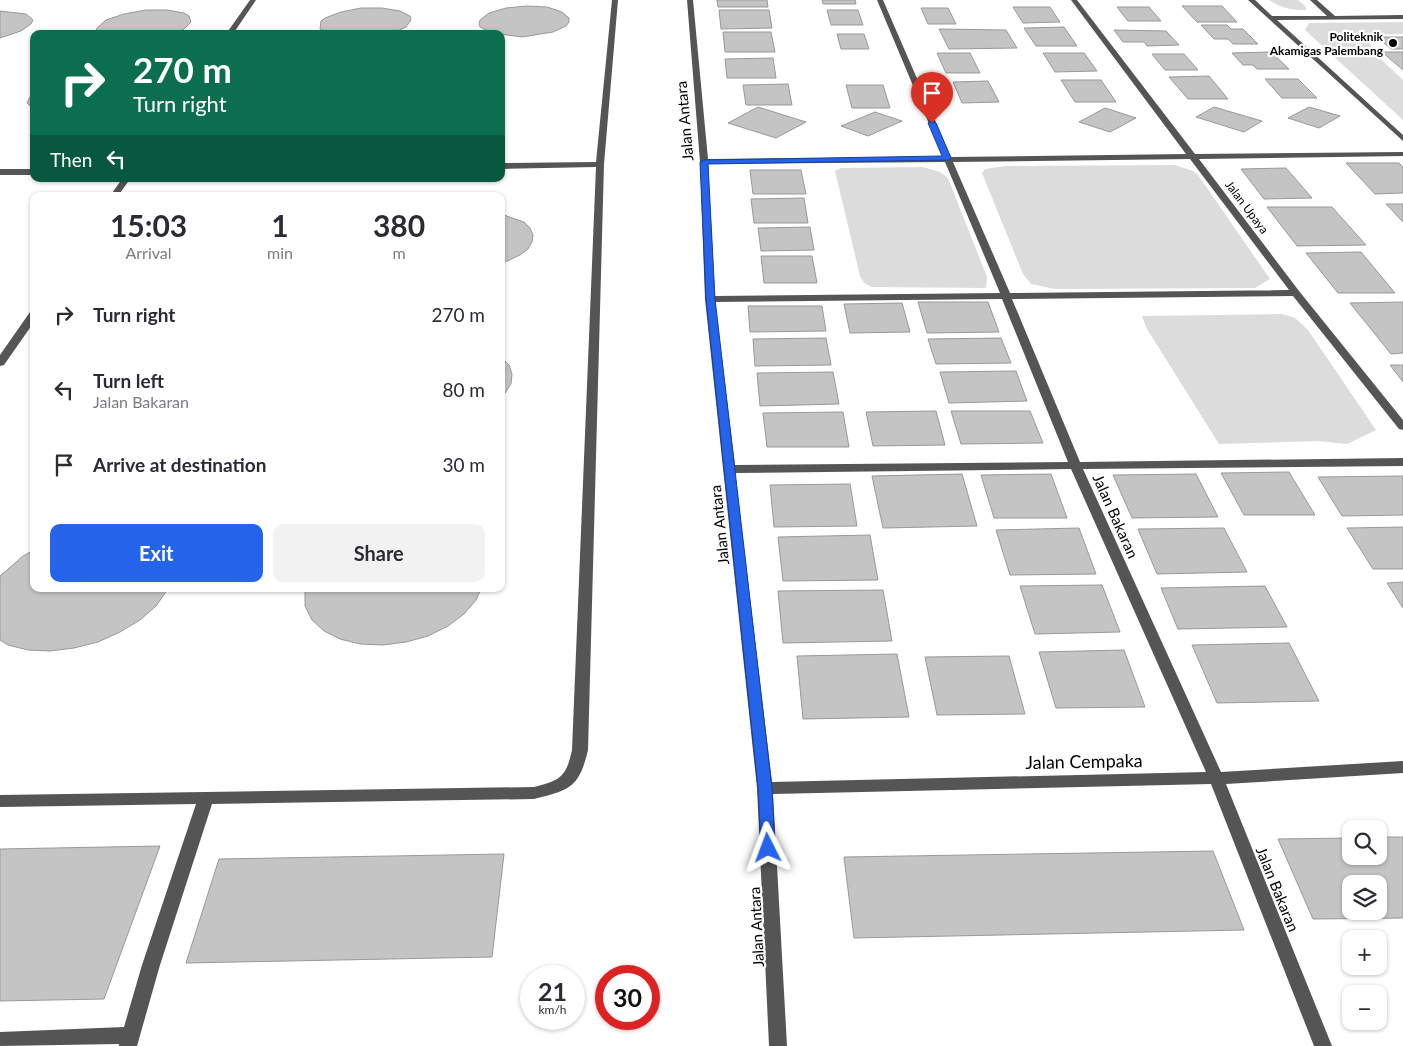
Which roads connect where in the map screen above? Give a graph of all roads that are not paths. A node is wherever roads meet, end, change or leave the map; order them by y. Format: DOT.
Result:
graph roads {
  1 [pos="254,0"];
  2 [pos="615,0"];
  3 [pos="690,0"];
  4 [pos="880,0"];
  5 [pos="1074,0"];
  6 [pos="1251,0"];
  7 [pos="1313,0"];
  8 [pos="1403,17"];
  9 [pos="1272,18"];
  10 [pos="1334,18"];
  11 [pos="232,30"];
  12 [pos="1403,139"];
  13 [pos="1403,154"];
  14 [pos="1192,156"];
  15 [pos="947,158"];
  16 [pos="704,162"];
  17 [pos="600,164"];
  18 [pos="505,166"];
  19 [pos="0,172"];
  20 [pos="30,172"];
  21 [pos="1296,293"];
  22 [pos="1006,296"];
  23 [pos="710,299"];
  24 [pos="30,320"];
  25 [pos="0,363"];
  26 [pos="1403,427"];
  27 [pos="1403,462"];
  28 [pos="1075,465"];
  29 [pos="729,469"];
  30 [pos="1403,767"];
  31 [pos="1216,778"];
  32 [pos="765,788"];
  33 [pos="206,798"];
  34 [pos="0,802"];
  35 [pos="0,1041"];
  36 [pos="130,1041"];
  37 [pos="778,1046"];
  38 [pos="1323,1046"];
  1 -- 11 [label="street"];
  2 -- 17 [label="street"];
  3 -- 16 [label="street, Jalan Antara"];
  4 -- 15 [label="street, Jalan Bakaran"];
  5 -- 14 [label="street, Jalan Upaya"];
  6 -- 9 [label="street"];
  7 -- 10 [label="street"];
  8 -- 10 [label="street"];
  9 -- 10 [label="street"];
  9 -- 12 [label="street"];
  13 -- 14 [label="street"];
  14 -- 15 [label="street"];
  14 -- 21 [label="street, Jalan Upaya"];
  15 -- 16 [label="street"];
  15 -- 22 [label="street, Jalan Bakaran"];
  16 -- 23 [label="street, Jalan Antara"];
  17 -- 18 [label="street"];
  17 -- 33 [label="street"];
  19 -- 20 [label="street"];
  21 -- 22 [label="street"];
  21 -- 26 [label="street, Jalan Upaya"];
  22 -- 23 [label="street"];
  22 -- 28 [label="street, Jalan Bakaran"];
  23 -- 29 [label="street, Jalan Antara"];
  24 -- 25 [label="street"];
  27 -- 28 [label="street"];
  28 -- 29 [label="street"];
  28 -- 31 [label="street, Jalan Bakaran"];
  29 -- 32 [label="street, Jalan Antara"];
  30 -- 31 [label="street, Jalan Cempaka"];
  31 -- 32 [label="street, Jalan Cempaka"];
  31 -- 38 [label="street, Jalan Bakaran"];
  32 -- 37 [label="street, Jalan Antara"];
  33 -- 34 [label="street"];
  33 -- 36 [label="street"];
  35 -- 36 [label="street"];
}
